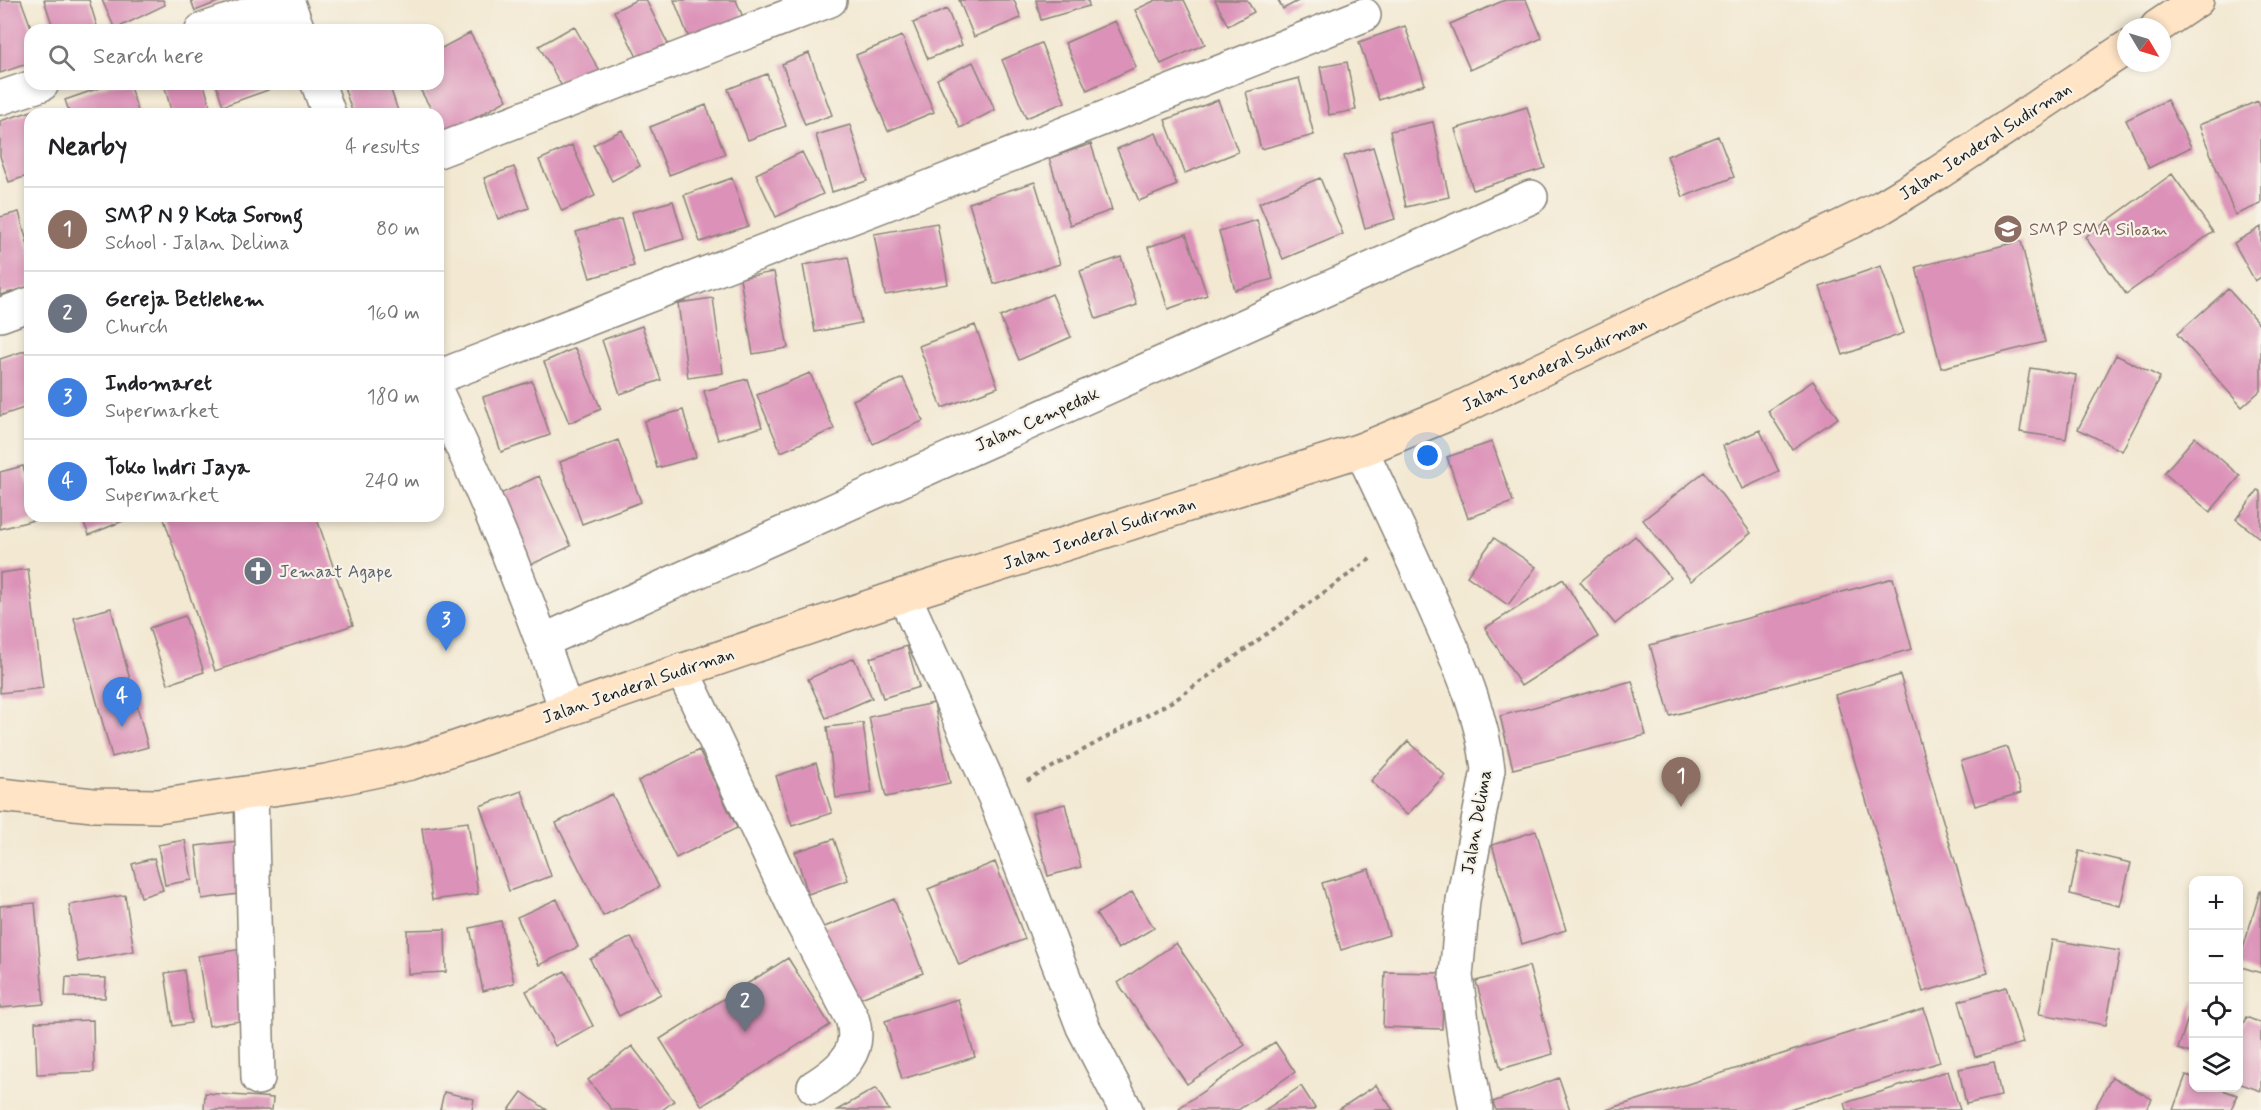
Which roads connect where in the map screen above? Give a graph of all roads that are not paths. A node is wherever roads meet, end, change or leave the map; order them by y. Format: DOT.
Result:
graph roads {
  1 [pos="830,0"];
  2 [pos="2197,0"];
  3 [pos="291,10"];
  4 [pos="1364,15"];
  5 [pos="2170,18"];
  6 [pos="229,24"];
  7 [pos="2117,54"];
  8 [pos="24,90"];
  9 [pos="320,90"];
  10 [pos="0,98"];
  11 [pos="326,108"];
  12 [pos="444,149"];
  13 [pos="1531,197"];
  14 [pos="24,306"];
  15 [pos="0,315"];
  16 [pos="444,375"];
  17 [pos="444,408"];
  18 [pos="1361,450"];
  19 [pos="904,594"];
  20 [pos="543,642"];
  21 [pos="682,670"];
  22 [pos="566,710"];
  23 [pos="251,794"];
  24 [pos="0,795"];
  25 [pos="258,1078"];
  26 [pos="814,1087"];
  27 [pos="1126,1110"];
  28 [pos="1476,1110"];
  1 -- 12 [label="street"];
  2 -- 5 [label="main road"];
  3 -- 6 [label="street"];
  4 -- 16 [label="street"];
  7 -- 18 [label="main road, Jalan Jenderal Sudirman"];
  8 -- 10 [label="street"];
  9 -- 11 [label="street"];
  13 -- 20 [label="street, Jalan Cempedak"];
  14 -- 15 [label="street"];
  17 -- 20 [label="street"];
  18 -- 19 [label="main road, Jalan Jenderal Sudirman"];
  18 -- 28 [label="street, Jalan Delima"];
  19 -- 21 [label="main road, Jalan Jenderal Sudirman"];
  19 -- 27 [label="street"];
  20 -- 22 [label="street"];
  21 -- 22 [label="main road, Jalan Jenderal Sudirman"];
  21 -- 26 [label="street"];
  22 -- 23 [label="main road, Jalan Jenderal Sudirman"];
  23 -- 24 [label="main road, Jalan Jenderal Sudirman"];
  23 -- 25 [label="street"];
}
